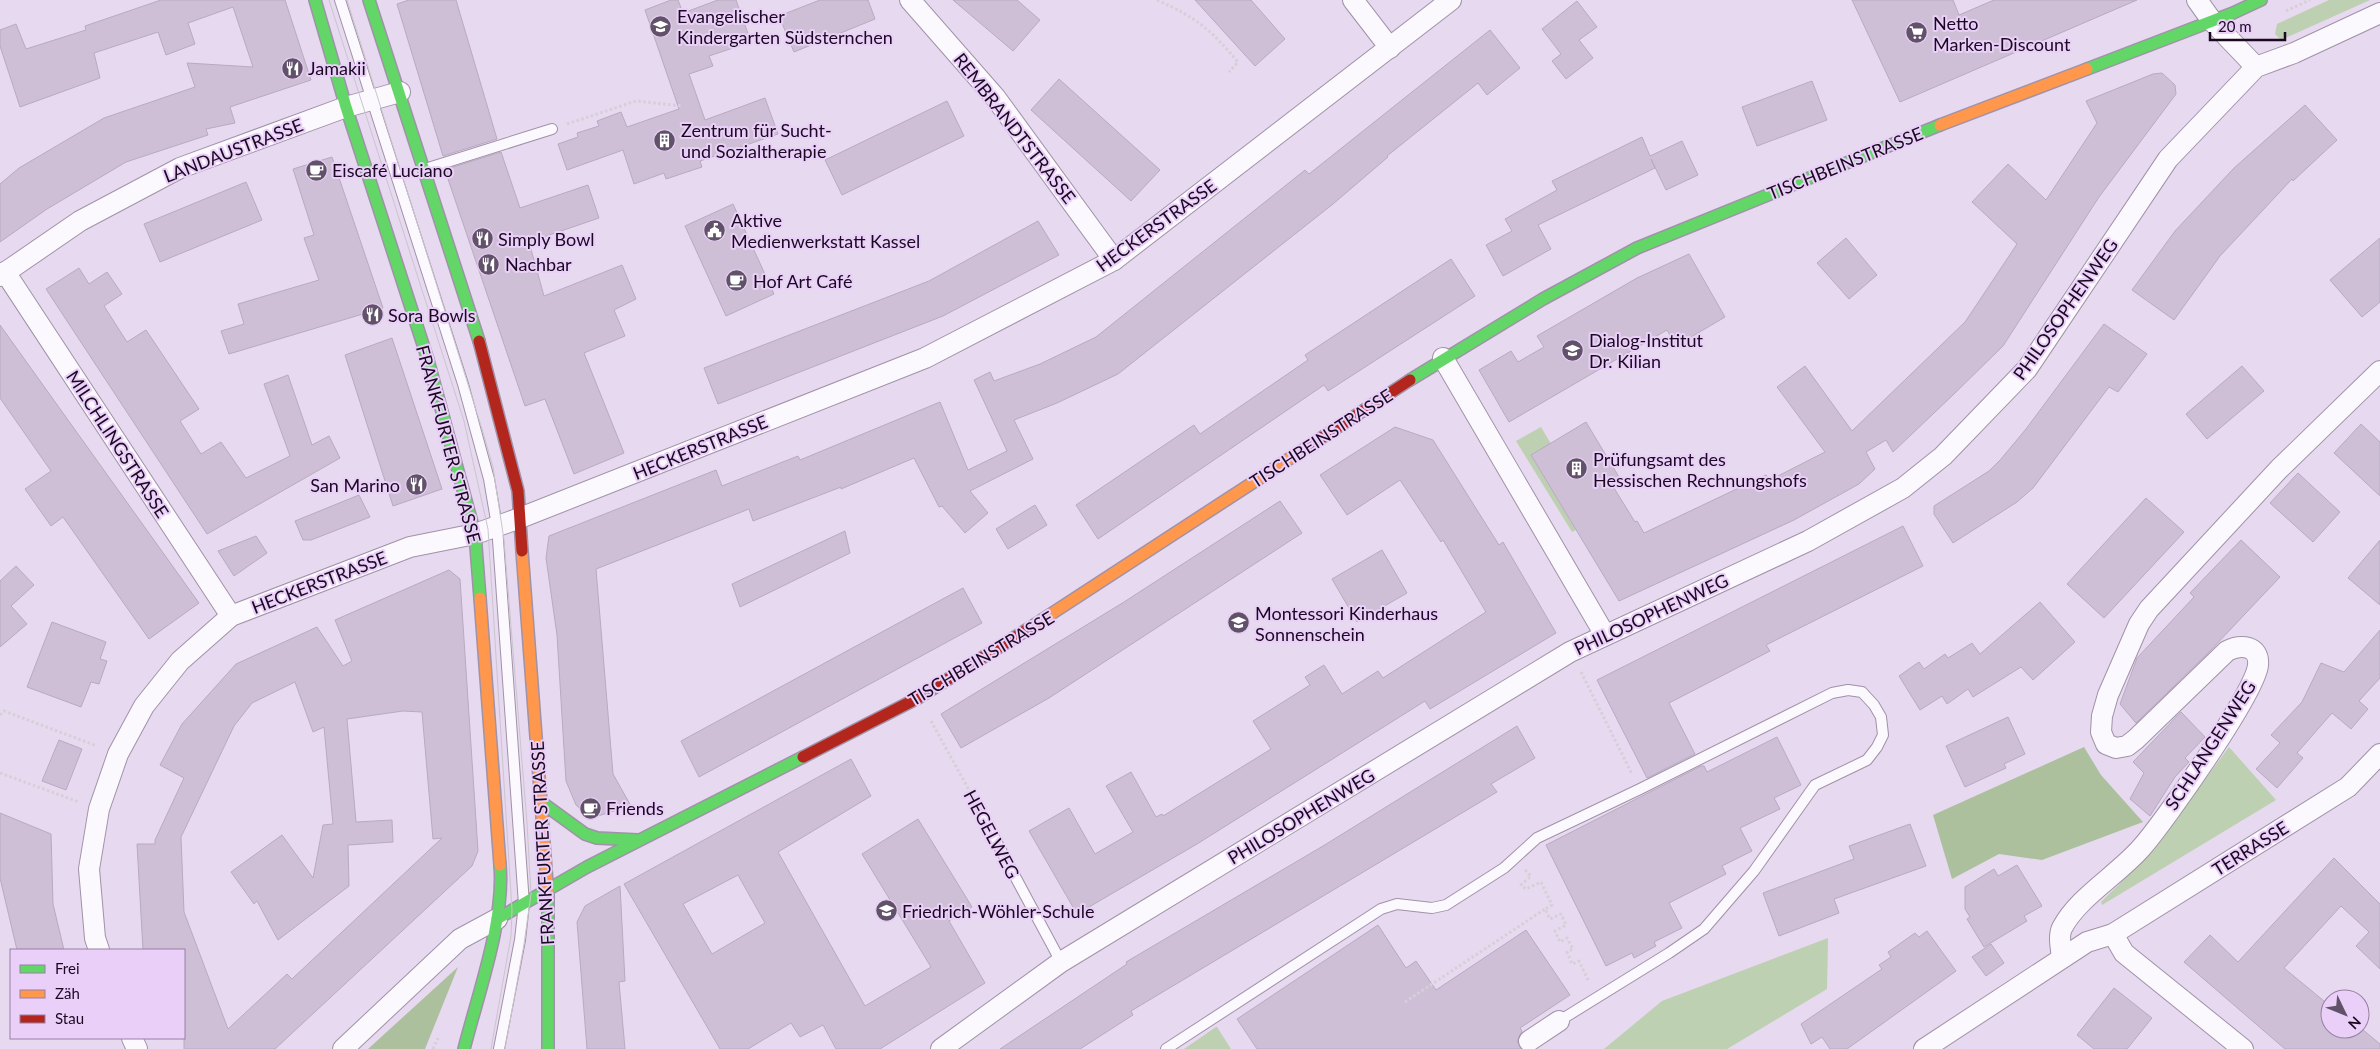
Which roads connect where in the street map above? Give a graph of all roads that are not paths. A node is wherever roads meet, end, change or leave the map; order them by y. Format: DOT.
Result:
graph roads {
  1 [pos="315,0"];
  2 [pos="340,0"];
  3 [pos="369,0"];
  4 [pos="910,0"];
  5 [pos="1354,0"];
  6 [pos="1451,0"];
  7 [pos="2197,0"];
  8 [pos="2261,0"];
  9 [pos="2380,13"];
  10 [pos="2212,21"];
  11 [pos="1390,48"];
  12 [pos="2256,67"];
  13 [pos="400,92"];
  14 [pos="372,100"];
  15 [pos="346,107"];
  16 [pos="552,129"];
  17 [pos="424,169"];
  18 [pos="1114,260"];
  19 [pos="3,274"];
  20 [pos="1443,358"];
  21 [pos="2380,371"];
  22 [pos="520,518"];
  23 [pos="497,526"];
  24 [pos="475,534"];
  25 [pos="231,616"];
  26 [pos="1605,635"];
  27 [pos="2379,757"];
  28 [pos="542,802"];
  29 [pos="982,815"];
  30 [pos="639,840"];
  31 [pos="548,890"];
  32 [pos="524,904"];
  33 [pos="497,919"];
  34 [pos="2113,934"];
  35 [pos="99,949"];
  36 [pos="2062,958"];
  37 [pos="1061,962"];
  38 [pos="1559,1021"];
  39 [pos="1529,1041"];
  40 [pos="343,1049"];
  41 [pos="464,1049"];
  42 [pos="499,1049"];
  43 [pos="548,1049"];
  44 [pos="941,1049"];
  45 [pos="1166,1049"];
  46 [pos="1924,1049"];
  47 [pos="2243,1049"];
  1 -- 15 [label="main road, FRANKFURTER STRASSE"];
  2 -- 14 [label="lane"];
  3 -- 13 [label="main road, FRANKFURTER STRASSE"];
  4 -- 18 [label="street, REMBRANDTSTRASSE"];
  5 -- 11 [label="street"];
  6 -- 11 [label="street, HECKERSTRASSE"];
  7 -- 10 [label="street"];
  8 -- 10 [label="main road, TISCHBEINSTRASSE"];
  9 -- 12 [label="street"];
  10 -- 12 [label="street"];
  10 -- 20 [label="main road, TISCHBEINSTRASSE"];
  11 -- 18 [label="street, HECKERSTRASSE"];
  12 -- 26 [label="street, PHILOSOPHENWEG"];
  13 -- 14 [label="street, LANDAUSTRASSE"];
  13 -- 17 [label="main road, FRANKFURTER STRASSE"];
  14 -- 15 [label="street, LANDAUSTRASSE"];
  14 -- 23 [label="lane"];
  15 -- 19 [label="street, LANDAUSTRASSE"];
  15 -- 24 [label="main road, FRANKFURTER STRASSE"];
  16 -- 17 [label="lane"];
  17 -- 22 [label="main road, FRANKFURTER STRASSE"];
  18 -- 22 [label="street, HECKERSTRASSE"];
  19 -- 25 [label="street, MILCHLINGSTRASSE"];
  20 -- 26 [label="street"];
  20 -- 30 [label="main road, TISCHBEINSTRASSE"];
  21 -- 36 [label="street, SCHLANGENWEG"];
  22 -- 23 [label="street, HECKERSTRASSE"];
  22 -- 28 [label="main road, FRANKFURTER STRASSE"];
  23 -- 24 [label="street, HECKERSTRASSE"];
  23 -- 32 [label="lane"];
  24 -- 25 [label="street, HECKERSTRASSE"];
  24 -- 33 [label="main road, FRANKFURTER STRASSE"];
  25 -- 35 [label="street, HECKERSTRASSE"];
  26 -- 37 [label="street, PHILOSOPHENWEG"];
  27 -- 34 [label="street, TERRASSE"];
  28 -- 30 [label="main road"];
  28 -- 31 [label="main road, FRANKFURTER STRASSE"];
  29 -- 37 [label="lane, HEGELWEG"];
  30 -- 31 [label="main road, TISCHBEINSTRASSE"];
  31 -- 32 [label="main road, TISCHBEINSTRASSE"];
  31 -- 43 [label="main road, FRANKFURTER STRASSE"];
  32 -- 33 [label="main road, TISCHBEINSTRASSE"];
  32 -- 42 [label="lane"];
  33 -- 40 [label="street"];
  33 -- 41 [label="main road, FRANKFURTER STRASSE"];
  34 -- 36 [label="street, TERRASSE"];
  34 -- 47 [label="street"];
  36 -- 46 [label="street, TERRASSE"];
  37 -- 44 [label="street, PHILOSOPHENWEG"];
  38 -- 39 [label="street"];
  38 -- 45 [label="lane"];
}
